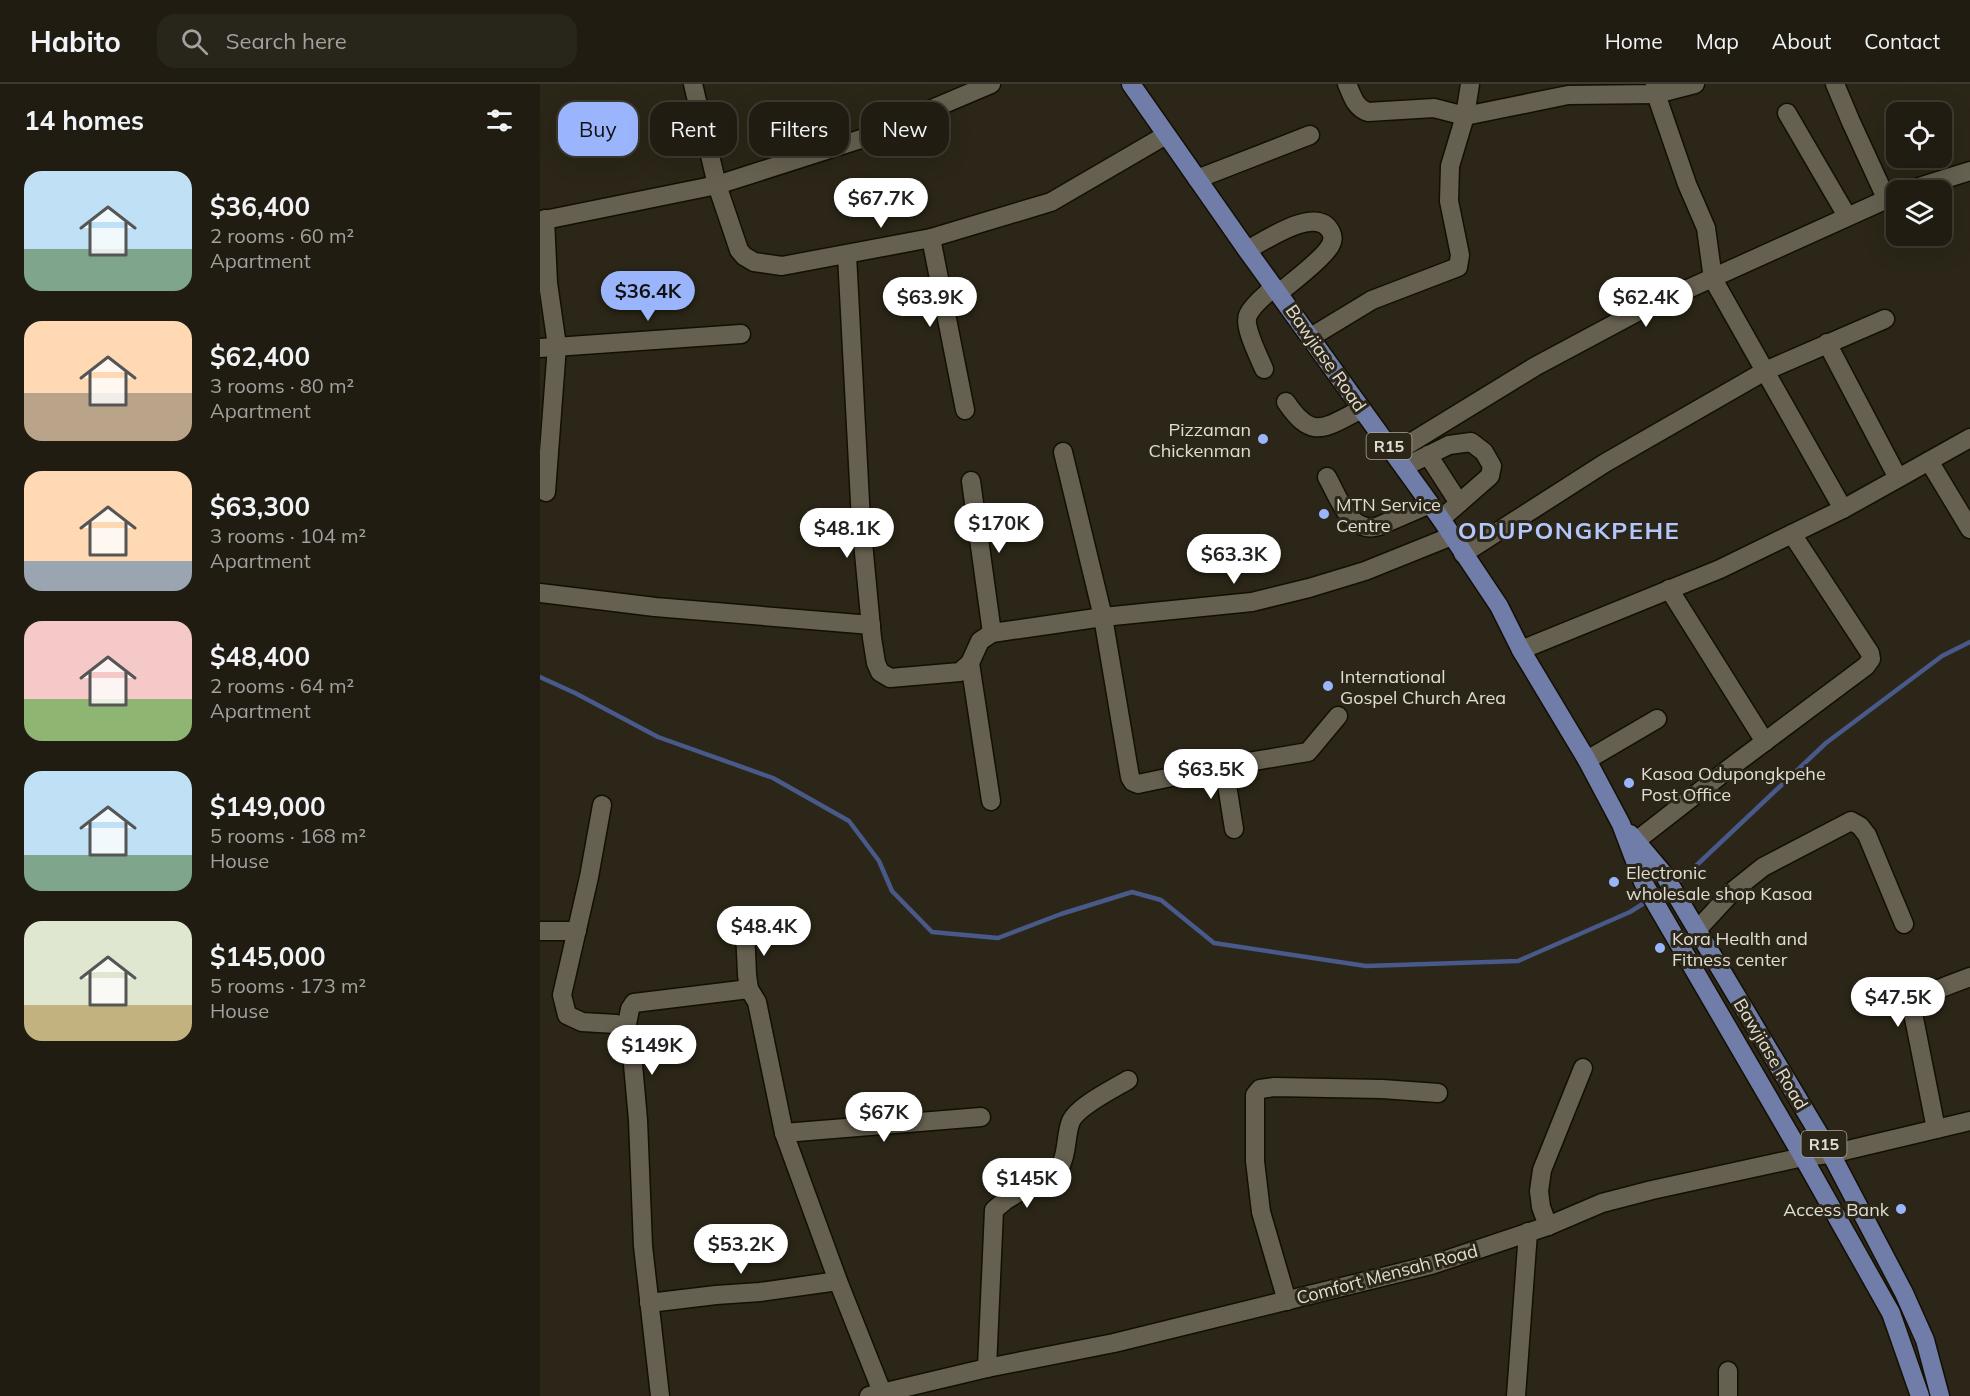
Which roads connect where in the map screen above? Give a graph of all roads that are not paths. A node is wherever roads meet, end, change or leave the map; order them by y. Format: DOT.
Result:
graph roads {
  1 [pos="694,84"];
  2 [pos="991,84"];
  3 [pos="1131,84"];
  4 [pos="1347,84"];
  5 [pos="1470,84"];
  6 [pos="1695,84"];
  7 [pos="1835,84"];
  8 [pos="1656,89"];
  9 [pos="1787,113"];
  10 [pos="1465,116"];
  11 [pos="1166,135"];
  12 [pos="1311,135"];
  13 [pos="1970,171"];
  14 [pos="1197,179"];
  15 [pos="1941,180"];
  16 [pos="717,185"];
  17 [pos="1886,187"];
  18 [pos="1886,198"];
  19 [pos="1847,216"];
  20 [pos="542,220"];
  21 [pos="931,238"];
  22 [pos="1247,250"];
  23 [pos="847,255"];
  24 [pos="1713,279"];
  25 [pos="1277,290"];
  26 [pos="1885,319"];
  27 [pos="741,334"];
  28 [pos="1311,337"];
  29 [pos="1827,344"];
  30 [pos="548,347"];
  31 [pos="1264,369"];
  32 [pos="1765,371"];
  33 [pos="1286,402"];
  34 [pos="1362,409"];
  35 [pos="965,410"];
  36 [pos="1970,438"];
  37 [pos="1063,452"];
  38 [pos="1428,455"];
  39 [pos="1399,460"];
  40 [pos="1929,461"];
  41 [pos="1327,477"];
  42 [pos="1898,478"];
  43 [pos="971,481"];
  44 [pos="546,492"];
  45 [pos="1459,503"];
  46 [pos="1430,504"];
  47 [pos="1844,509"];
  48 [pos="1441,519"];
  49 [pos="1970,529"];
  50 [pos="1792,534"];
  51 [pos="1452,536"];
  52 [pos="1463,554"];
  53 [pos="1670,589"];
  54 [pos="540,593"];
  55 [pos="1103,617"];
  56 [pos="871,625"];
  57 [pos="992,633"];
  58 [pos="1521,650"];
  59 [pos="970,663"];
  60 [pos="1338,716"];
  61 [pos="1657,719"];
  62 [pos="1765,742"];
  63 [pos="1587,760"];
  64 [pos="1224,766"];
  65 [pos="991,801"];
  66 [pos="602,806"];
  67 [pos="1621,824"];
  68 [pos="1234,829"];
  69 [pos="1636,841"];
  70 [pos="1904,924"];
  71 [pos="745,929"];
  72 [pos="1697,930"];
  73 [pos="540,931"];
  74 [pos="577,932"];
  75 [pos="1970,977"];
  76 [pos="749,989"];
  77 [pos="626,1029"];
  78 [pos="1583,1068"];
  79 [pos="1128,1080"];
  80 [pos="1438,1093"];
  81 [pos="981,1117"];
  82 [pos="1970,1120"];
  83 [pos="1936,1129"];
  84 [pos="784,1133"];
  85 [pos="1831,1154"];
  86 [pos="1803,1157"];
  87 [pos="1548,1226"];
  88 [pos="1528,1232"];
  89 [pos="838,1281"];
  90 [pos="1287,1301"];
  91 [pos="649,1303"];
  92 [pos="987,1368"];
  93 [pos="1728,1371"];
  94 [pos="876,1394"];
  95 [pos="660,1396"];
  96 [pos="1516,1396"];
  97 [pos="1728,1396"];
  98 [pos="1920,1396"];
  99 [pos="1941,1396"];
  1 -- 16 [label="street"];
  2 -- 16 [label="street"];
  3 -- 11 [label="main road, Bawjiase Road / R15"];
  4 -- 10 [label="street"];
  5 -- 10 [label="street"];
  6 -- 8 [label="street"];
  7 -- 17 [label="street"];
  8 -- 10 [label="street"];
  8 -- 24 [label="street"];
  9 -- 19 [label="street"];
  10 -- 28 [label="street"];
  11 -- 14 [label="main road, Bawjiase Road / R15"];
  11 -- 21 [label="street"];
  12 -- 14 [label="street"];
  13 -- 15 [label="street"];
  14 -- 22 [label="main road, Bawjiase Road / R15"];
  16 -- 20 [label="street"];
  16 -- 23 [label="street"];
  18 -- 19 [label="street"];
  19 -- 24 [label="street"];
  20 -- 30 [label="street"];
  21 -- 23 [label="street"];
  21 -- 35 [label="street"];
  22 -- 25 [label="main road, Bawjiase Road / R15"];
  22 -- 25 [label="street"];
  23 -- 56 [label="street"];
  24 -- 32 [label="street"];
  24 -- 39 [label="street"];
  25 -- 28 [label="main road, Bawjiase Road / R15"];
  25 -- 31 [label="street"];
  26 -- 29 [label="street"];
  27 -- 30 [label="street"];
  28 -- 34 [label="main road, Bawjiase Road / R15"];
  29 -- 32 [label="street"];
  29 -- 42 [label="street"];
  30 -- 44 [label="street"];
  32 -- 47 [label="street"];
  32 -- 52 [label="street"];
  33 -- 34 [label="street"];
  34 -- 39 [label="main road, Bawjiase Road / R15"];
  36 -- 40 [label="street"];
  37 -- 55 [label="street"];
  38 -- 39 [label="street"];
  38 -- 45 [label="street"];
  38 -- 45 [label="street"];
  39 -- 46 [label="main road, Bawjiase Road / R15"];
  40 -- 42 [label="street"];
  40 -- 49 [label="street"];
  41 -- 46 [label="street"];
  42 -- 47 [label="street"];
  43 -- 57 [label="street"];
  45 -- 48 [label="street"];
  46 -- 48 [label="main road, Bawjiase Road / R15"];
  47 -- 50 [label="street"];
  48 -- 51 [label="main road, Bawjiase Road / R15"];
  50 -- 53 [label="street"];
  50 -- 62 [label="street"];
  51 -- 52 [label="main road, Bawjiase Road / R15"];
  51 -- 55 [label="street"];
  52 -- 58 [label="main road, Bawjiase Road / R15"];
  53 -- 58 [label="street"];
  53 -- 62 [label="street"];
  54 -- 56 [label="street"];
  55 -- 57 [label="street"];
  55 -- 64 [label="street"];
  56 -- 59 [label="street"];
  57 -- 59 [label="street"];
  58 -- 63 [label="main road, Bawjiase Road / R15"];
  59 -- 65 [label="street"];
  60 -- 64 [label="street"];
  61 -- 63 [label="street"];
  62 -- 69 [label="street"];
  63 -- 67 [label="main road, Bawjiase Road / R15"];
  64 -- 68 [label="street"];
  66 -- 74 [label="street"];
  67 -- 69 [label="main road, Bawjiase Road / R15"];
  67 -- 86 [label="main road, Bawjiase Road / R15"];
  69 -- 72 [label="main road, Bawjiase Road / R15"];
  70 -- 72 [label="street"];
  71 -- 76 [label="street"];
  72 -- 85 [label="main road, Bawjiase Road / R15"];
  73 -- 74 [label="street"];
  74 -- 77 [label="street"];
  75 -- 83 [label="street"];
  76 -- 77 [label="street"];
  76 -- 84 [label="street"];
  77 -- 91 [label="street"];
  78 -- 87 [label="street"];
  79 -- 92 [label="street"];
  80 -- 90 [label="street"];
  81 -- 84 [label="street"];
  82 -- 83 [label="street, Comfort Mensah Road"];
  83 -- 85 [label="street, Comfort Mensah Road"];
  84 -- 89 [label="street"];
  85 -- 86 [label="street, Comfort Mensah Road"];
  85 -- 99 [label="main road, Bawjiase Road / R15"];
  86 -- 87 [label="street, Comfort Mensah Road"];
  86 -- 98 [label="main road, Bawjiase Road / R15"];
  87 -- 88 [label="street, Comfort Mensah Road"];
  88 -- 90 [label="street, Comfort Mensah Road"];
  88 -- 96 [label="street"];
  89 -- 91 [label="street"];
  89 -- 94 [label="street"];
  90 -- 92 [label="street, Comfort Mensah Road"];
  91 -- 95 [label="street"];
  92 -- 94 [label="street, Comfort Mensah Road"];
  93 -- 97 [label="street"];
}
